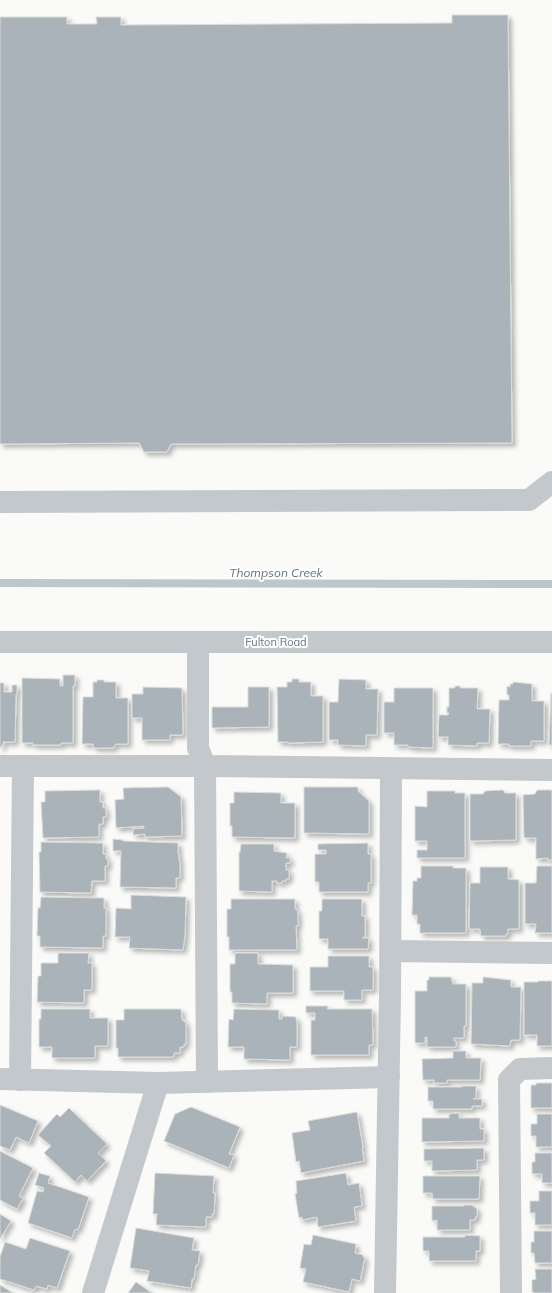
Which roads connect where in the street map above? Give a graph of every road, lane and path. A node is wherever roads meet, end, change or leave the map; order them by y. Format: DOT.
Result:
graph roads {
  1 [pos="552,482"];
  2 [pos="0,502"];
  3 [pos="0,642"];
  4 [pos="198,642"];
  5 [pos="552,642"];
  6 [pos="0,766"];
  7 [pos="23,766"];
  8 [pos="205,766"];
  9 [pos="391,769"];
  10 [pos="552,770"];
  11 [pos="391,951"];
  12 [pos="552,953"];
  13 [pos="552,1068"];
  14 [pos="389,1077"];
  15 [pos="10,1080"];
  16 [pos="207,1082"];
  17 [pos="158,1083"];
  18 [pos="92,1293"];
  19 [pos="385,1293"];
  20 [pos="511,1293"];
  1 -- 2 [label="street"];
  3 -- 4 [label="street, Fulton Road"];
  4 -- 5 [label="street, Fulton Road"];
  4 -- 8 [label="street"];
  6 -- 7 [label="street"];
  7 -- 8 [label="street"];
  7 -- 15 [label="street"];
  8 -- 9 [label="street"];
  8 -- 16 [label="street"];
  9 -- 10 [label="street"];
  9 -- 11 [label="street"];
  11 -- 12 [label="street"];
  11 -- 14 [label="street"];
  13 -- 20 [label="street"];
  14 -- 16 [label="street"];
  14 -- 19 [label="street"];
  15 -- 17 [label="street"];
  16 -- 17 [label="street"];
  17 -- 18 [label="street"];
}
